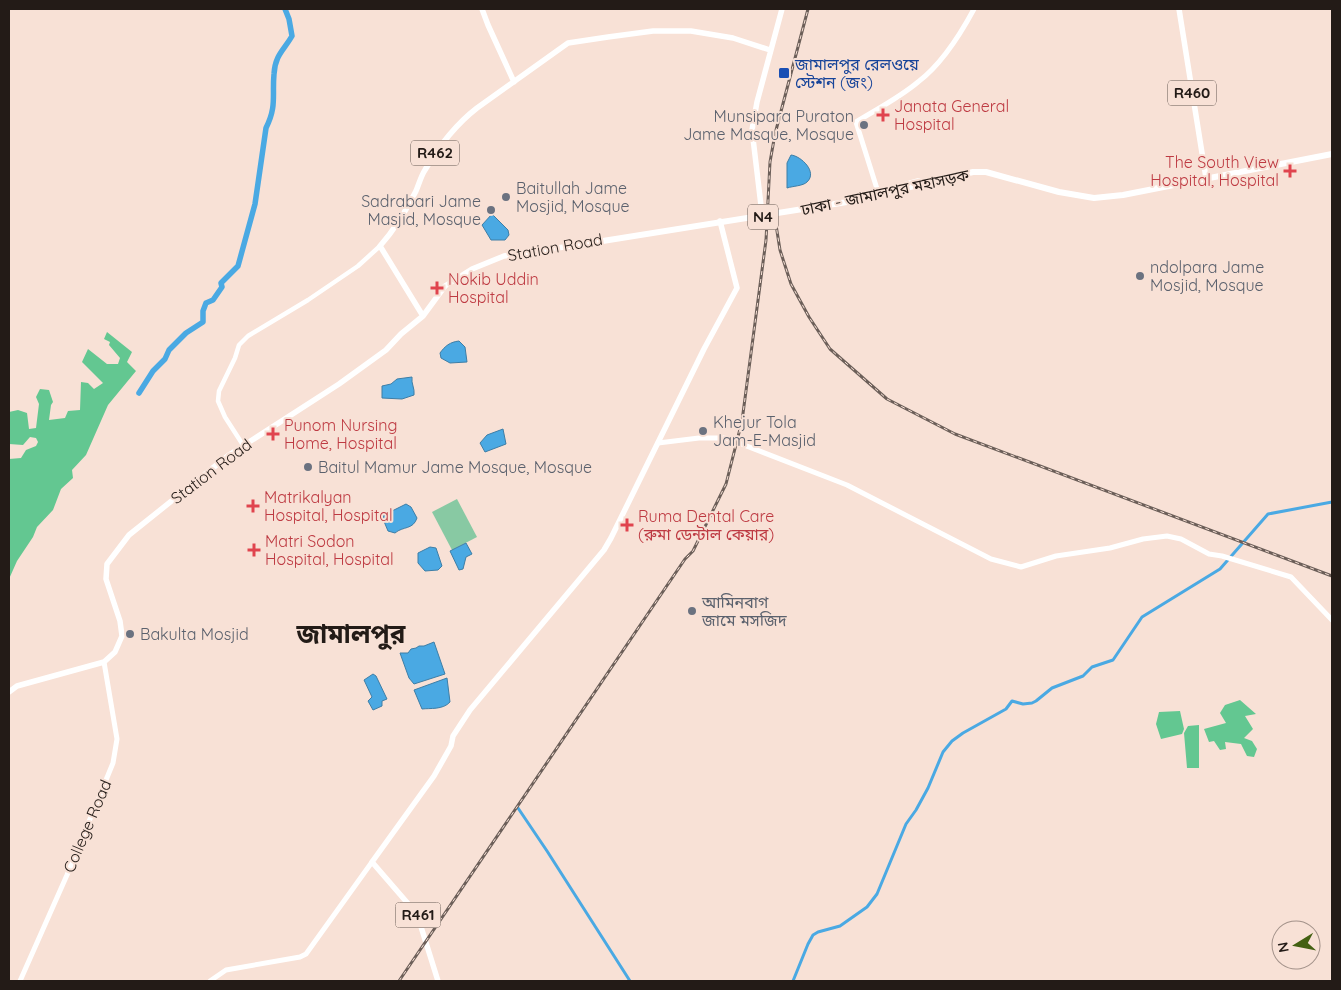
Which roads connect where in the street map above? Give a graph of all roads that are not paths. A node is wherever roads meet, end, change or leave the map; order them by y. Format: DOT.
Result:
graph roads {
  1 [pos="482,9"];
  2 [pos="782,9"];
  3 [pos="974,9"];
  4 [pos="1179,9"];
  5 [pos="770,50"];
  6 [pos="514,82"];
  7 [pos="1332,154"];
  8 [pos="1206,178"];
  9 [pos="935,180"];
  10 [pos="878,192"];
  11 [pos="762,214"];
  12 [pos="720,221"];
  13 [pos="586,244"];
  14 [pos="380,246"];
  15 [pos="424,316"];
  16 [pos="658,443"];
  17 [pos="244,445"];
  18 [pos="1332,620"];
  19 [pos="104,662"];
  20 [pos="9,692"];
  21 [pos="372,862"];
  22 [pos="20,981"];
  23 [pos="210,981"];
  24 [pos="438,981"];
  1 -- 6 [label="main road"];
  2 -- 5 [label="main road"];
  3 -- 10 [label="main road"];
  4 -- 8 [label="main road, R460"];
  5 -- 6 [label="main road"];
  5 -- 11 [label="main road"];
  6 -- 14 [label="main road, R462"];
  7 -- 8 [label="highway, ঢাকা - জামালপুর মহাসড়ক / N4"];
  8 -- 9 [label="highway, ঢাকা - জামালপুর মহাসড়ক / N4"];
  9 -- 10 [label="main road, Station Road"];
  9 -- 13 [label="highway, ঢাকা - জামালপুর মহাসড়ক / N4"];
  10 -- 11 [label="main road, Station Road"];
  11 -- 12 [label="main road, Station Road"];
  12 -- 13 [label="main road, Station Road"];
  12 -- 16 [label="main road"];
  13 -- 15 [label="main road, Station Road"];
  14 -- 15 [label="main road"];
  14 -- 17 [label="street"];
  15 -- 17 [label="main road, Station Road"];
  16 -- 18 [label="main road"];
  16 -- 21 [label="main road"];
  17 -- 19 [label="main road, Station Road"];
  19 -- 20 [label="main road"];
  19 -- 22 [label="main road, College Road"];
  21 -- 23 [label="main road"];
  21 -- 24 [label="main road, R461"];
}
